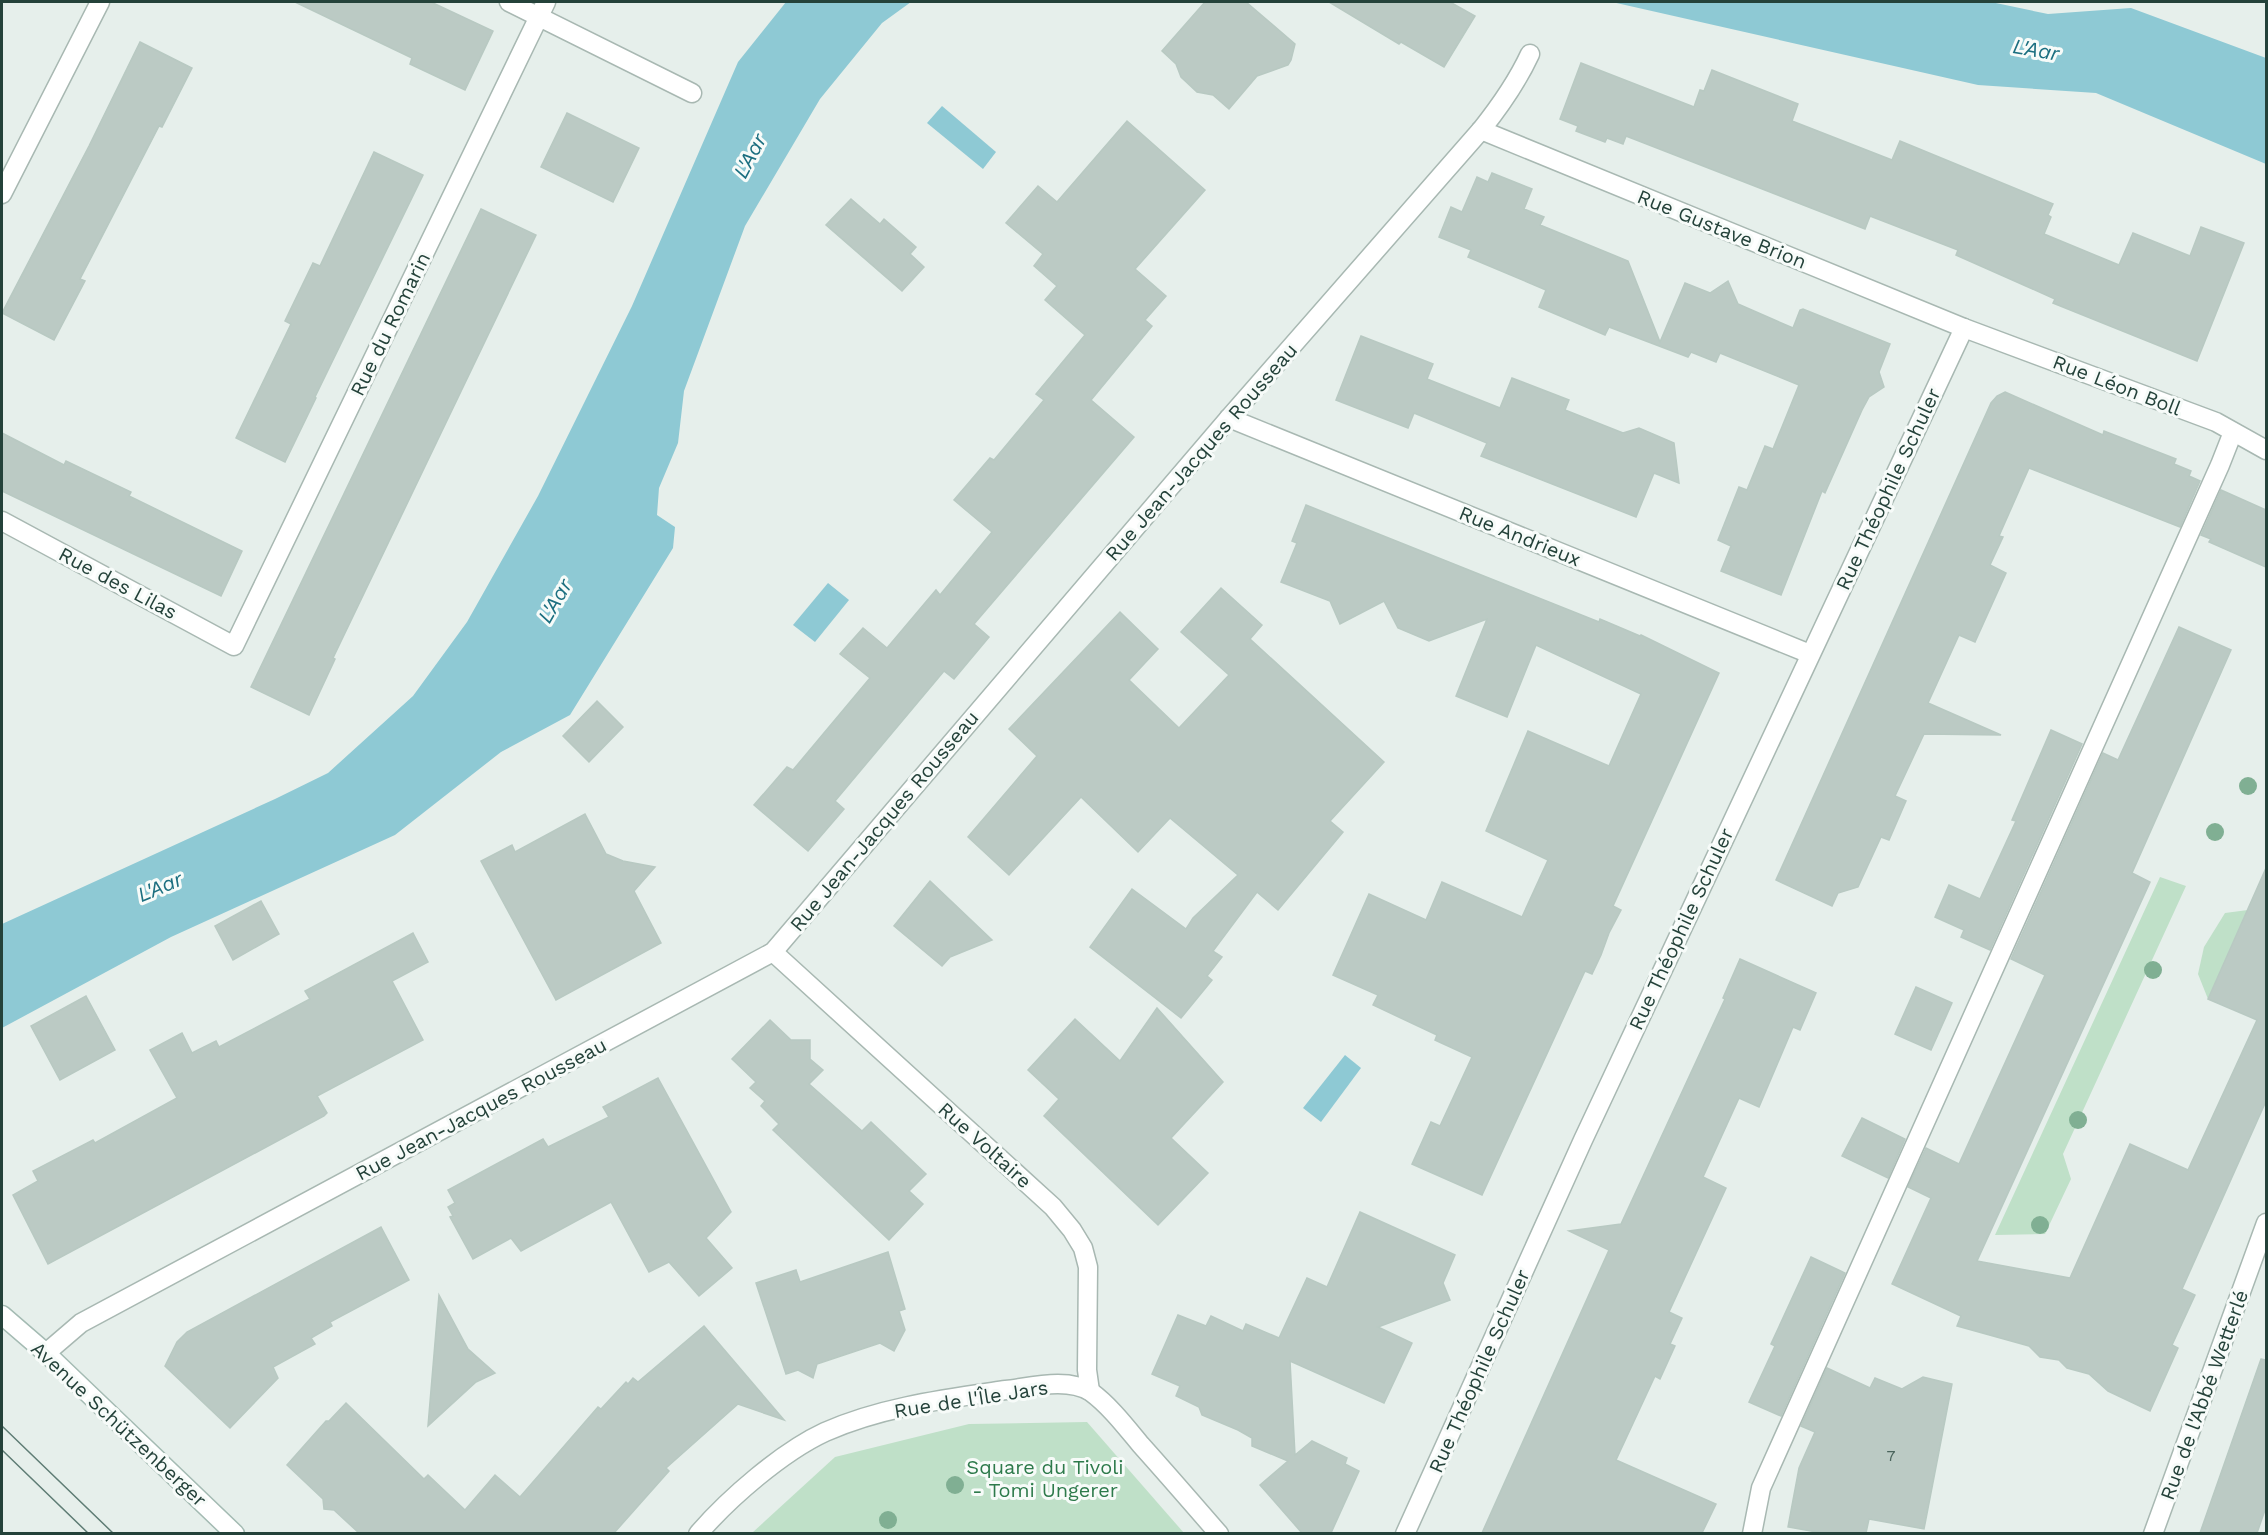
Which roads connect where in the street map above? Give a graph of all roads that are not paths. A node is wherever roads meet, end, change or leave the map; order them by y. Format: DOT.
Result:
graph roads {
  1 [pos="100,2"];
  2 [pos="509,2"];
  3 [pos="543,9"];
  4 [pos="1530,54"];
  5 [pos="692,93"];
  6 [pos="1481,130"];
  7 [pos="2,194"];
  8 [pos="1964,328"];
  9 [pos="1229,418"];
  10 [pos="2234,432"];
  11 [pos="2266,450"];
  12 [pos="2,521"];
  13 [pos="234,646"];
  14 [pos="1810,654"];
  15 [pos="773,952"];
  16 [pos="2266,1223"];
  17 [pos="2,1315"];
  18 [pos="46,1353"];
  19 [pos="1090,1391"];
  20 [pos="235,1533"];
  21 [pos="698,1533"];
  22 [pos="1219,1533"];
  23 [pos="1405,1533"];
  24 [pos="1752,1533"];
  25 [pos="2153,1533"];
  1 -- 7 [label="street"];
  2 -- 3 [label="street"];
  3 -- 5 [label="street"];
  3 -- 13 [label="street, Rue du Romarin"];
  4 -- 6 [label="street, Rue Jean-Jacques Rousseau"];
  6 -- 8 [label="street, Rue Gustave Brion"];
  6 -- 9 [label="street, Rue Jean-Jacques Rousseau"];
  8 -- 10 [label="street, Rue Léon Boll"];
  8 -- 14 [label="street, Rue Théophile Schuler"];
  9 -- 14 [label="street, Rue Andrieux"];
  9 -- 15 [label="street, Rue Jean-Jacques Rousseau"];
  10 -- 11 [label="street, Rue Léon Boll"];
  10 -- 24 [label="street"];
  12 -- 13 [label="street, Rue des Lilas"];
  14 -- 23 [label="street, Rue Théophile Schuler"];
  15 -- 18 [label="street, Rue Jean-Jacques Rousseau"];
  15 -- 19 [label="street, Rue Voltaire"];
  16 -- 25 [label="street, Rue de l'Abbé Wetterlé"];
  17 -- 18 [label="street, Avenue Schützenberger"];
  18 -- 20 [label="street, Avenue Schützenberger"];
  19 -- 21 [label="street, Rue de l'Île Jars"];
  19 -- 22 [label="street"];
}
